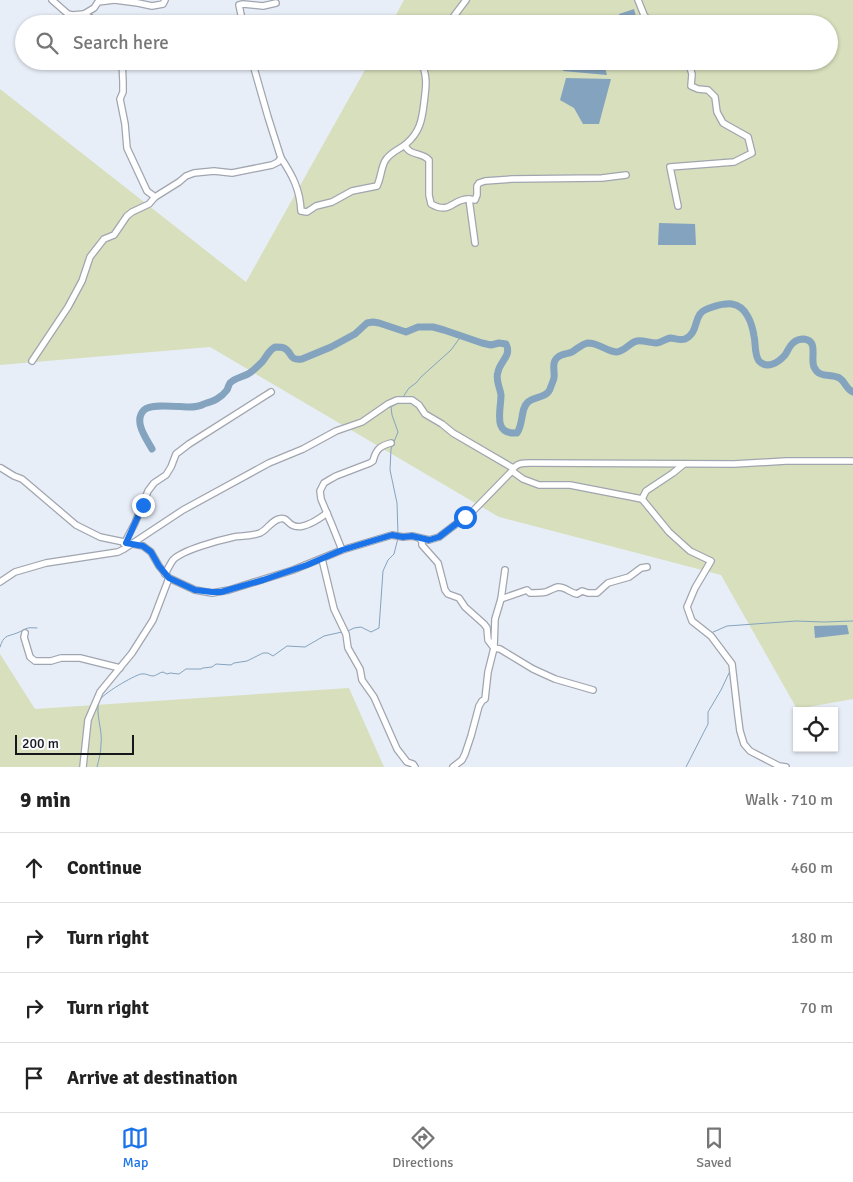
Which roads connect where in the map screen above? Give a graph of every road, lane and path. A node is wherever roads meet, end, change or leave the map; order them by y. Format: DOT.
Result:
graph roads {
  1 [pos="52,0"];
  2 [pos="114,0"];
  3 [pos="165,0"];
  4 [pos="466,0"];
  5 [pos="638,0"];
  6 [pos="276,3"];
  7 [pos="84,14"];
  8 [pos="241,15"];
  9 [pos="455,15"];
  10 [pos="644,15"];
  11 [pos="122,70"];
  12 [pos="255,70"];
  13 [pos="425,70"];
  14 [pos="691,70"];
  15 [pos="406,144"];
  16 [pos="281,158"];
  17 [pos="626,176"];
  18 [pos="155,197"];
  19 [pos="469,199"];
  20 [pos="678,206"];
  21 [pos="475,243"];
  22 [pos="32,361"];
  23 [pos="271,392"];
  24 [pos="392,443"];
  25 [pos="853,461"];
  26 [pos="684,464"];
  27 [pos="2,468"];
  28 [pos="512,469"];
  29 [pos="642,499"];
  30 [pos="327,513"];
  31 [pos="419,538"];
  32 [pos="128,544"];
  33 [pos="342,550"];
  34 [pos="322,559"];
  35 [pos="647,567"];
  36 [pos="505,570"];
  37 [pos="167,576"];
  38 [pos="0,582"];
  39 [pos="501,599"];
  40 [pos="25,633"];
  41 [pos="494,648"];
  42 [pos="120,668"];
  43 [pos="594,690"];
  44 [pos="84,767"];
  45 [pos="415,767"];
  46 [pos="453,767"];
  47 [pos="786,767"];
  1 -- 7 [label="street"];
  2 -- 3 [label="street"];
  2 -- 7 [label="street"];
  4 -- 9 [label="street"];
  5 -- 10 [label="street"];
  6 -- 8 [label="street"];
  11 -- 18 [label="street"];
  12 -- 16 [label="street"];
  13 -- 15 [label="street"];
  14 -- 20 [label="street"];
  15 -- 16 [label="street"];
  15 -- 19 [label="street"];
  16 -- 18 [label="street"];
  17 -- 19 [label="street"];
  18 -- 22 [label="street"];
  19 -- 21 [label="street"];
  23 -- 32 [label="street"];
  24 -- 30 [label="street"];
  25 -- 26 [label="street"];
  26 -- 28 [label="street"];
  26 -- 29 [label="street"];
  27 -- 32 [label="street"];
  28 -- 29 [label="street"];
  28 -- 31 [label="street"];
  28 -- 32 [label="street"];
  29 -- 47 [label="street"];
  30 -- 33 [label="street"];
  30 -- 37 [label="street"];
  31 -- 33 [label="street"];
  31 -- 41 [label="street"];
  32 -- 37 [label="street"];
  32 -- 38 [label="street"];
  33 -- 34 [label="street"];
  34 -- 37 [label="street"];
  34 -- 45 [label="street"];
  35 -- 39 [label="street"];
  36 -- 39 [label="street"];
  37 -- 42 [label="street"];
  39 -- 41 [label="street"];
  40 -- 42 [label="street"];
  41 -- 43 [label="street"];
  41 -- 46 [label="street"];
  42 -- 44 [label="street"];
}
